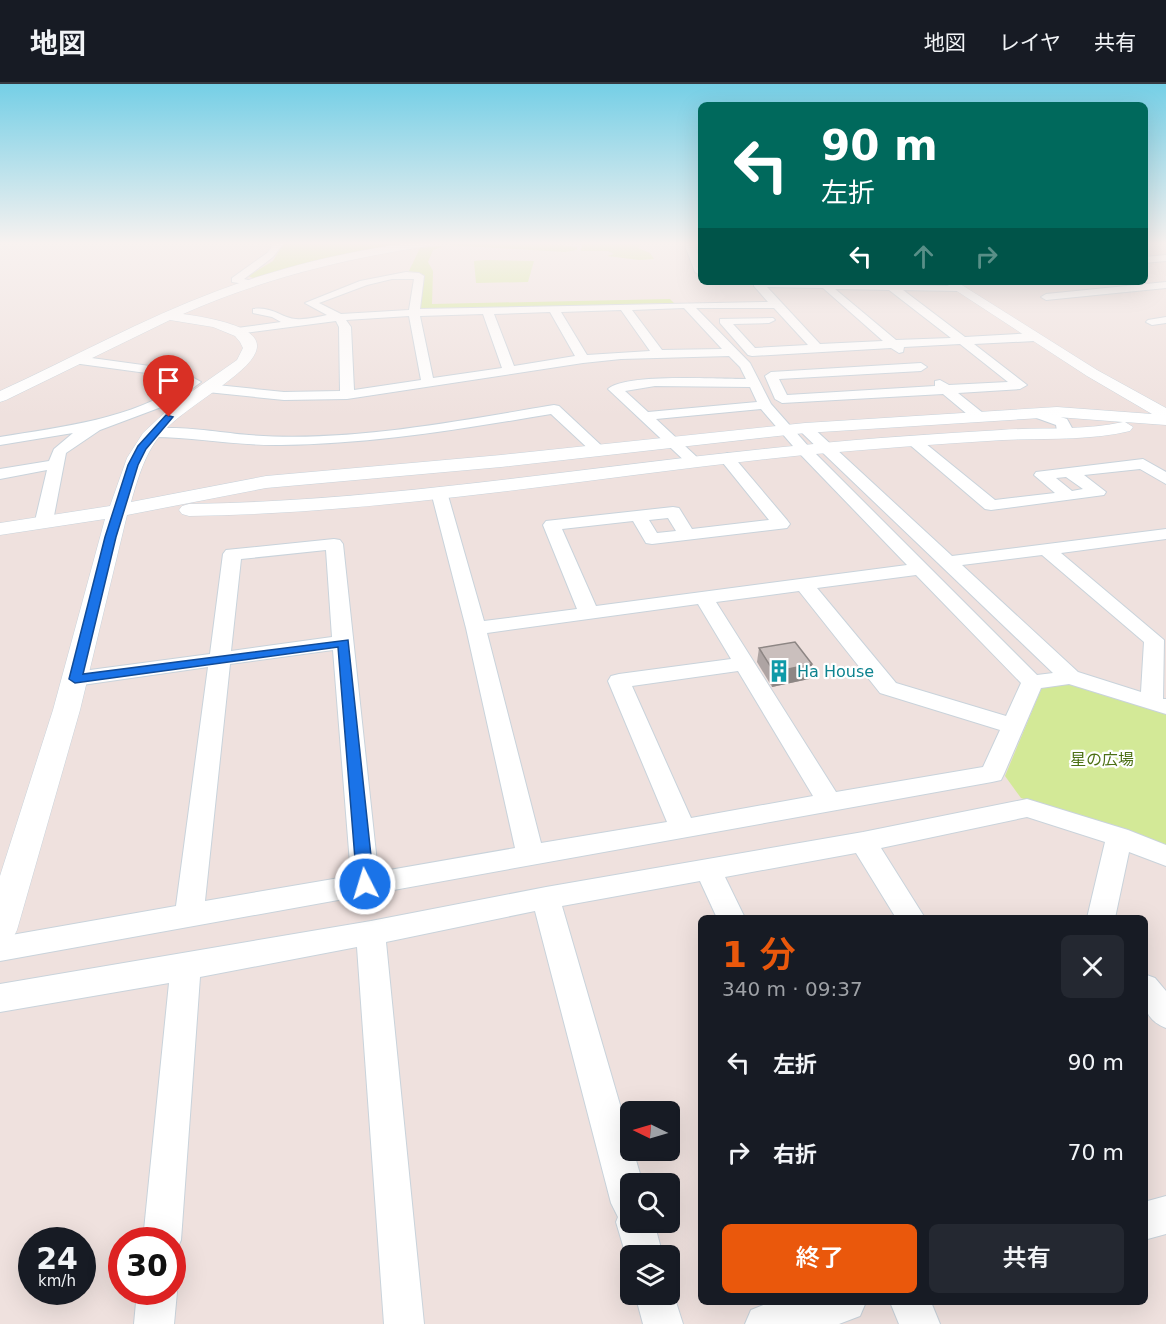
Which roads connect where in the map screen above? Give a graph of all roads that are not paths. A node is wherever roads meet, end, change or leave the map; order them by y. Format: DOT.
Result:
graph roads {
  1 [pos="207,301"];
  2 [pos="316,301"];
  3 [pos="416,301"];
  4 [pos="773,301"];
  5 [pos="843,301"];
  6 [pos="910,301"];
  7 [pos="978,301"];
  8 [pos="687,305"];
  9 [pos="777,305"];
  10 [pos="624,307"];
  11 [pos="554,309"];
  12 [pos="257,311"];
  13 [pos="488,311"];
  14 [pos="414,312"];
  15 [pos="170,316"];
  16 [pos="339,317"];
  17 [pos="790,319"];
  18 [pos="1166,320"];
  19 [pos="1152,322"];
  20 [pos="291,323"];
  21 [pos="237,332"];
  22 [pos="1035,337"];
  23 [pos="962,341"];
  24 [pos="894,345"];
  25 [pos="817,348"];
  26 [pos="733,352"];
  27 [pos="659,354"];
  28 [pos="583,359"];
  29 [pos="77,360"];
  30 [pos="921,368"];
  31 [pos="509,369"];
  32 [pos="755,382"];
  33 [pos="428,383"];
  34 [pos="207,388"];
  35 [pos="947,389"];
  36 [pos="347,395"];
  37 [pos="0,397"];
  38 [pos="765,405"];
  39 [pos="1036,414"];
  40 [pos="1166,415"];
  41 [pos="646,416"];
  42 [pos="978,416"];
  43 [pos="1166,421"];
  44 [pos="98,425"];
  45 [pos="806,428"];
  46 [pos="786,430"];
  47 [pos="153,433"];
  48 [pos="1063,433"];
  49 [pos="0,441"];
  50 [pos="674,442"];
  51 [pos="915,442"];
  52 [pos="828,448"];
  53 [pos="804,450"];
  54 [pos="599,451"];
  55 [pos="727,458"];
  56 [pos="694,462"];
  57 [pos="57,464"];
  58 [pos="1069,472"];
  59 [pos="0,474"];
  60 [pos="1166,479"];
  61 [pos="439,492"];
  62 [pos="1070,496"];
  63 [pos="118,511"];
  64 [pos="638,516"];
  65 [pos="44,521"];
  66 [pos="0,529"];
  67 [pos="1166,534"];
  68 [pos="687,535"];
  69 [pos="1144,537"];
  70 [pos="1045,549"];
  71 [pos="1166,552"];
  72 [pos="946,562"];
  73 [pos="920,569"];
  74 [pos="804,585"];
  75 [pos="704,598"];
  76 [pos="589,613"];
  77 [pos="476,628"];
  78 [pos="344,642"];
  79 [pos="220,658"];
  80 [pos="745,664"];
  81 [pos="1070,677"];
  82 [pos="75,679"];
  83 [pos="1032,682"];
  84 [pos="1159,704"];
  85 [pos="1013,726"];
  86 [pos="830,803"];
  87 [pos="682,829"];
  88 [pos="1119,837"];
  89 [pos="863,842"];
  90 [pos="530,855"];
  91 [pos="1166,856"];
  92 [pos="708,870"];
  93 [pos="365,884"];
  94 [pos="546,898"];
  95 [pos="189,915"];
  96 [pos="730,915"];
  97 [pos="909,915"];
  98 [pos="1102,915"];
  99 [pos="0,930"];
  100 [pos="370,933"];
  101 [pos="0,949"];
  102 [pos="186,967"];
  103 [pos="1148,992"];
  104 [pos="0,998"];
  105 [pos="1166,1014"];
  106 [pos="622,1173"];
  107 [pos="1166,1215"];
  108 [pos="1148,1220"];
  109 [pos="163,1227"];
  110 [pos="156,1305"];
  111 [pos="658,1305"];
  112 [pos="835,1305"];
  113 [pos="911,1305"];
  114 [pos="154,1324"];
  115 [pos="404,1324"];
  116 [pos="663,1324"];
  117 [pos="765,1324"];
  118 [pos="920,1324"];
  1 -- 15 [label="street"];
  2 -- 16 [label="street"];
  3 -- 14 [label="street"];
  4 -- 9 [label="street"];
  5 -- 24 [label="street"];
  6 -- 23 [label="street"];
  7 -- 22 [label="street"];
  8 -- 9 [label="street"];
  8 -- 10 [label="street"];
  8 -- 26 [label="street"];
  9 -- 17 [label="street"];
  10 -- 11 [label="street"];
  10 -- 27 [label="street"];
  11 -- 13 [label="street"];
  11 -- 28 [label="street"];
  12 -- 20 [label="street"];
  13 -- 14 [label="street"];
  13 -- 31 [label="street"];
  14 -- 16 [label="street"];
  14 -- 33 [label="street"];
  15 -- 21 [label="street"];
  15 -- 29 [label="street"];
  16 -- 20 [label="street"];
  16 -- 36 [label="street"];
  17 -- 25 [label="street"];
  17 -- 25 [label="street"];
  18 -- 19 [label="street"];
  20 -- 21 [label="street"];
  21 -- 34 [label="street"];
  22 -- 23 [label="street"];
  22 -- 40 [label="street"];
  23 -- 24 [label="street"];
  23 -- 35 [label="street"];
  24 -- 25 [label="street"];
  24 -- 30 [label="street"];
  26 -- 27 [label="street"];
  26 -- 32 [label="street"];
  27 -- 28 [label="street"];
  28 -- 31 [label="street"];
  29 -- 37 [label="street"];
  29 -- 44 [label="street"];
  30 -- 35 [label="street"];
  30 -- 35 [label="street"];
  31 -- 33 [label="street"];
  32 -- 38 [label="street"];
  32 -- 41 [label="street"];
  33 -- 36 [label="street"];
  34 -- 36 [label="street"];
  34 -- 47 [label="street"];
  35 -- 42 [label="street"];
  38 -- 41 [label="street"];
  38 -- 46 [label="street"];
  39 -- 42 [label="street"];
  39 -- 43 [label="street"];
  39 -- 48 [label="street"];
  41 -- 50 [label="street"];
  42 -- 45 [label="street"];
  43 -- 48 [label="street"];
  44 -- 49 [label="street"];
  44 -- 57 [label="street"];
  45 -- 46 [label="street"];
  45 -- 52 [label="street"];
  46 -- 50 [label="street"];
  46 -- 53 [label="street"];
  47 -- 54 [label="street"];
  47 -- 63 [label="street"];
  48 -- 51 [label="street"];
  50 -- 54 [label="street"];
  50 -- 56 [label="street"];
  51 -- 52 [label="street"];
  51 -- 62 [label="street"];
  52 -- 53 [label="street"];
  52 -- 72 [label="street"];
  53 -- 55 [label="street"];
  53 -- 73 [label="street"];
  54 -- 63 [label="street"];
  55 -- 56 [label="street"];
  55 -- 68 [label="street"];
  56 -- 61 [label="street"];
  57 -- 59 [label="street"];
  57 -- 65 [label="street"];
  58 -- 60 [label="street"];
  58 -- 62 [label="street"];
  58 -- 62 [label="street"];
  61 -- 63 [label="street"];
  61 -- 77 [label="street"];
  63 -- 65 [label="street"];
  63 -- 82 [label="street"];
  64 -- 68 [label="street"];
  64 -- 68 [label="street"];
  64 -- 76 [label="street"];
  65 -- 66 [label="street"];
  67 -- 69 [label="street"];
  69 -- 70 [label="street"];
  69 -- 71 [label="street"];
  70 -- 72 [label="street"];
  70 -- 84 [label="street"];
  72 -- 81 [label="street"];
  73 -- 74 [label="street"];
  73 -- 83 [label="street"];
  74 -- 75 [label="street"];
  74 -- 85 [label="street"];
  75 -- 76 [label="street"];
  75 -- 80 [label="street"];
  76 -- 77 [label="street"];
  77 -- 90 [label="street"];
  78 -- 79 [label="street"];
  78 -- 79 [label="street"];
  78 -- 93 [label="street"];
  79 -- 82 [label="street"];
  79 -- 95 [label="street"];
  80 -- 86 [label="street"];
  80 -- 87 [label="street"];
  81 -- 83 [label="street"];
  81 -- 84 [label="street"];
  82 -- 99 [label="street"];
  83 -- 85 [label="street"];
  85 -- 86 [label="street"];
  86 -- 87 [label="street"];
  87 -- 90 [label="street"];
  88 -- 89 [label="street"];
  88 -- 91 [label="street"];
  88 -- 98 [label="street"];
  89 -- 92 [label="street"];
  89 -- 97 [label="street"];
  90 -- 93 [label="street"];
  92 -- 94 [label="street"];
  92 -- 96 [label="street"];
  93 -- 95 [label="street"];
  94 -- 100 [label="street"];
  94 -- 106 [label="street"];
  95 -- 101 [label="street"];
  100 -- 102 [label="street"];
  100 -- 115 [label="street"];
  102 -- 104 [label="street"];
  102 -- 109 [label="street"];
  103 -- 105 [label="street"];
  107 -- 108 [label="street"];
  110 -- 114 [label="street"];
  111 -- 116 [label="street"];
  112 -- 117 [label="street"];
  113 -- 118 [label="street"];
}
